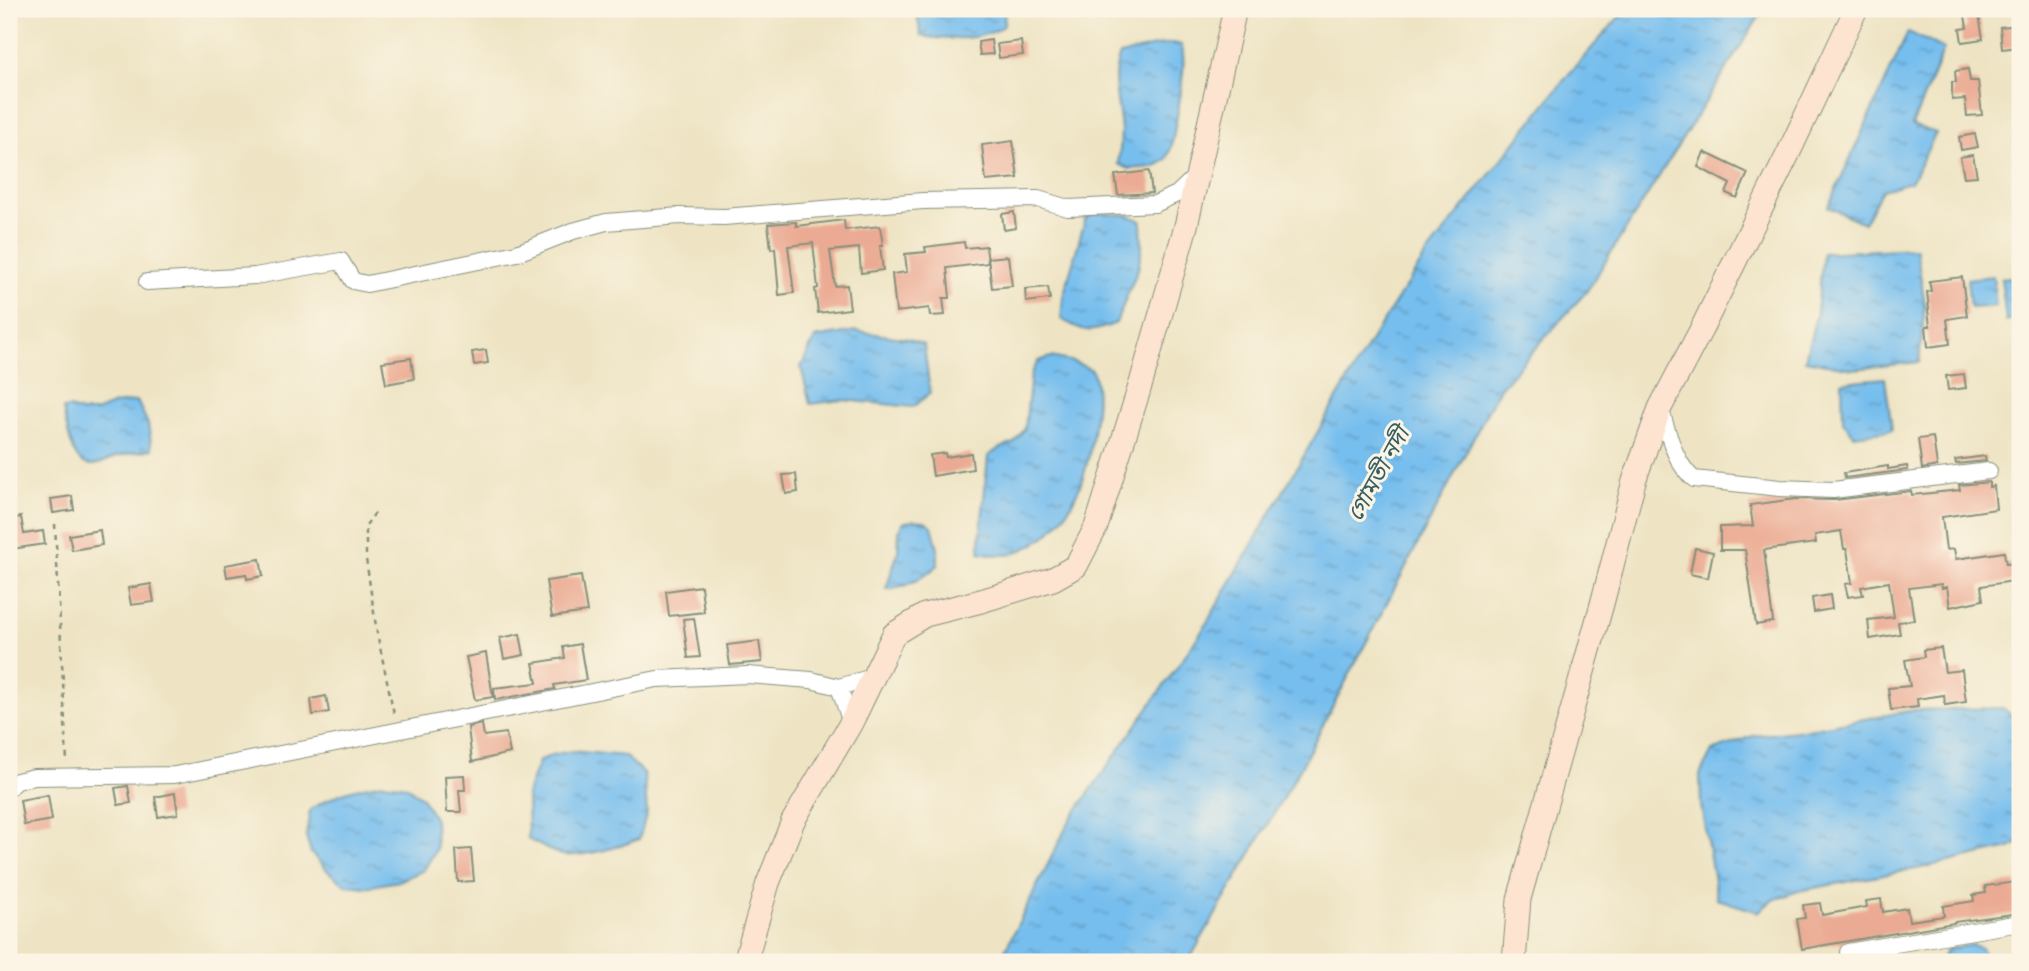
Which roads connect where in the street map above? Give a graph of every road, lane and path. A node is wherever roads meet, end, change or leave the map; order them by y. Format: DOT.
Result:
graph roads {
  1 [pos="1235,9"];
  2 [pos="1856,9"];
  3 [pos="1197,175"];
  4 [pos="147,282"];
  5 [pos="1660,408"];
  6 [pos="1989,471"];
  7 [pos="375,513"];
  8 [pos="55,524"];
  9 [pos="872,677"];
  10 [pos="839,687"];
  11 [pos="851,723"];
  12 [pos="398,731"];
  13 [pos="67,776"];
  14 [pos="9,788"];
  15 [pos="2020,923"];
  16 [pos="1848,952"];
  17 [pos="745,962"];
  18 [pos="1514,962"];
  1 -- 3 [label="street"];
  2 -- 5 [label="street"];
  3 -- 4 [label="street"];
  3 -- 9 [label="street"];
  5 -- 6 [label="street"];
  5 -- 18 [label="street"];
  7 -- 12 [label="path"];
  8 -- 13 [label="path"];
  9 -- 10 [label="street"];
  9 -- 11 [label="street"];
  10 -- 11 [label="street"];
  10 -- 12 [label="street"];
  11 -- 17 [label="street"];
  12 -- 13 [label="street"];
  13 -- 14 [label="street"];
  15 -- 16 [label="street"];
}
